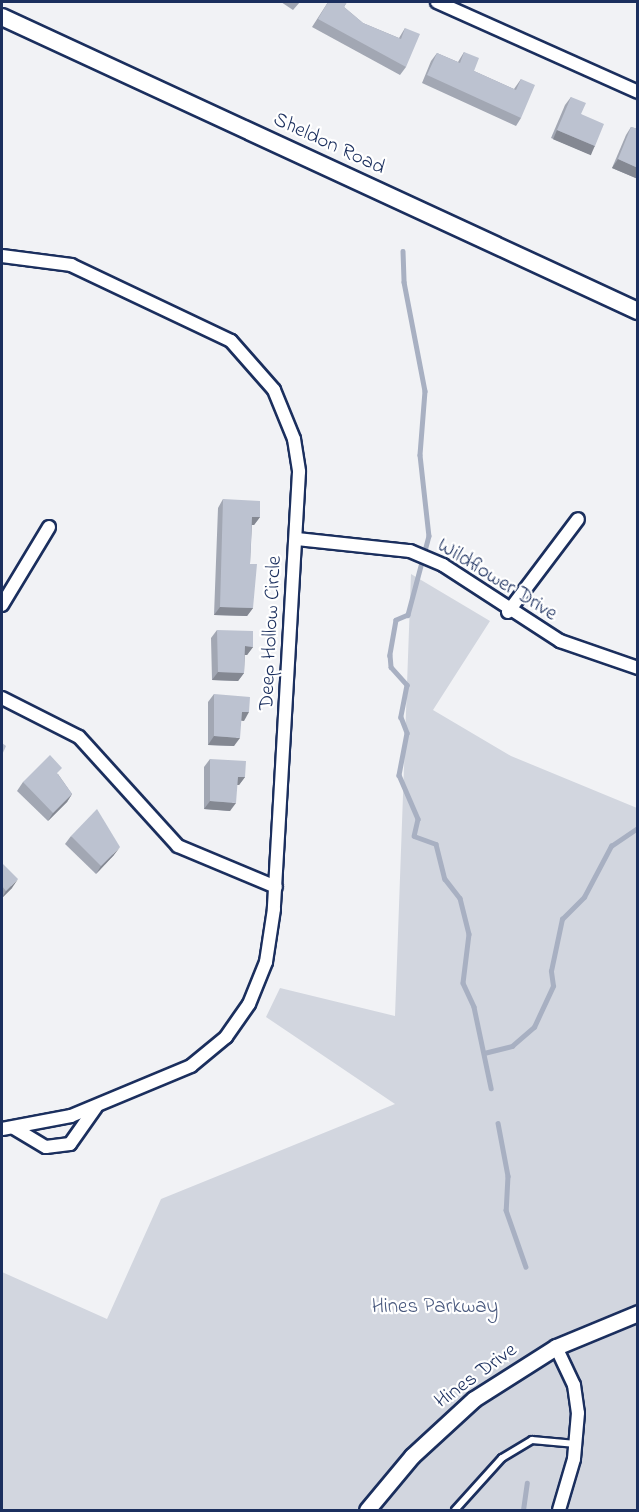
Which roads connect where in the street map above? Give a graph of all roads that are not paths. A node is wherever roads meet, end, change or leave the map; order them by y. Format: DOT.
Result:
graph roads {
  1 [pos="437,2"];
  2 [pos="2,17"];
  3 [pos="638,92"];
  4 [pos="2,256"];
  5 [pos="638,311"];
  6 [pos="578,519"];
  7 [pos="49,526"];
  8 [pos="297,539"];
  9 [pos="2,606"];
  10 [pos="508,612"];
  11 [pos="638,668"];
  12 [pos="2,698"];
  13 [pos="276,887"];
  14 [pos="97,1105"];
  15 [pos="8,1129"];
  16 [pos="638,1313"];
  17 [pos="556,1347"];
  18 [pos="576,1444"];
  19 [pos="367,1510"];
  20 [pos="455,1510"];
  21 [pos="559,1510"];
  1 -- 3 [label="street"];
  2 -- 5 [label="main road, Sheldon Road"];
  4 -- 8 [label="street, Deep Hollow Circle"];
  6 -- 10 [label="street"];
  7 -- 9 [label="street"];
  8 -- 10 [label="street, Wildflower Drive"];
  8 -- 13 [label="street, Deep Hollow Circle"];
  10 -- 11 [label="street, Wildflower Drive"];
  12 -- 13 [label="street"];
  13 -- 14 [label="street, Deep Hollow Circle"];
  14 -- 15 [label="street, Deep Hollow Circle"];
  14 -- 15 [label="street, Deep Hollow Circle"];
  16 -- 17 [label="street, Hines Drive"];
  17 -- 18 [label="street"];
  17 -- 19 [label="street, Hines Drive"];
  18 -- 20 [label="lane"];
  18 -- 21 [label="street"];
}
